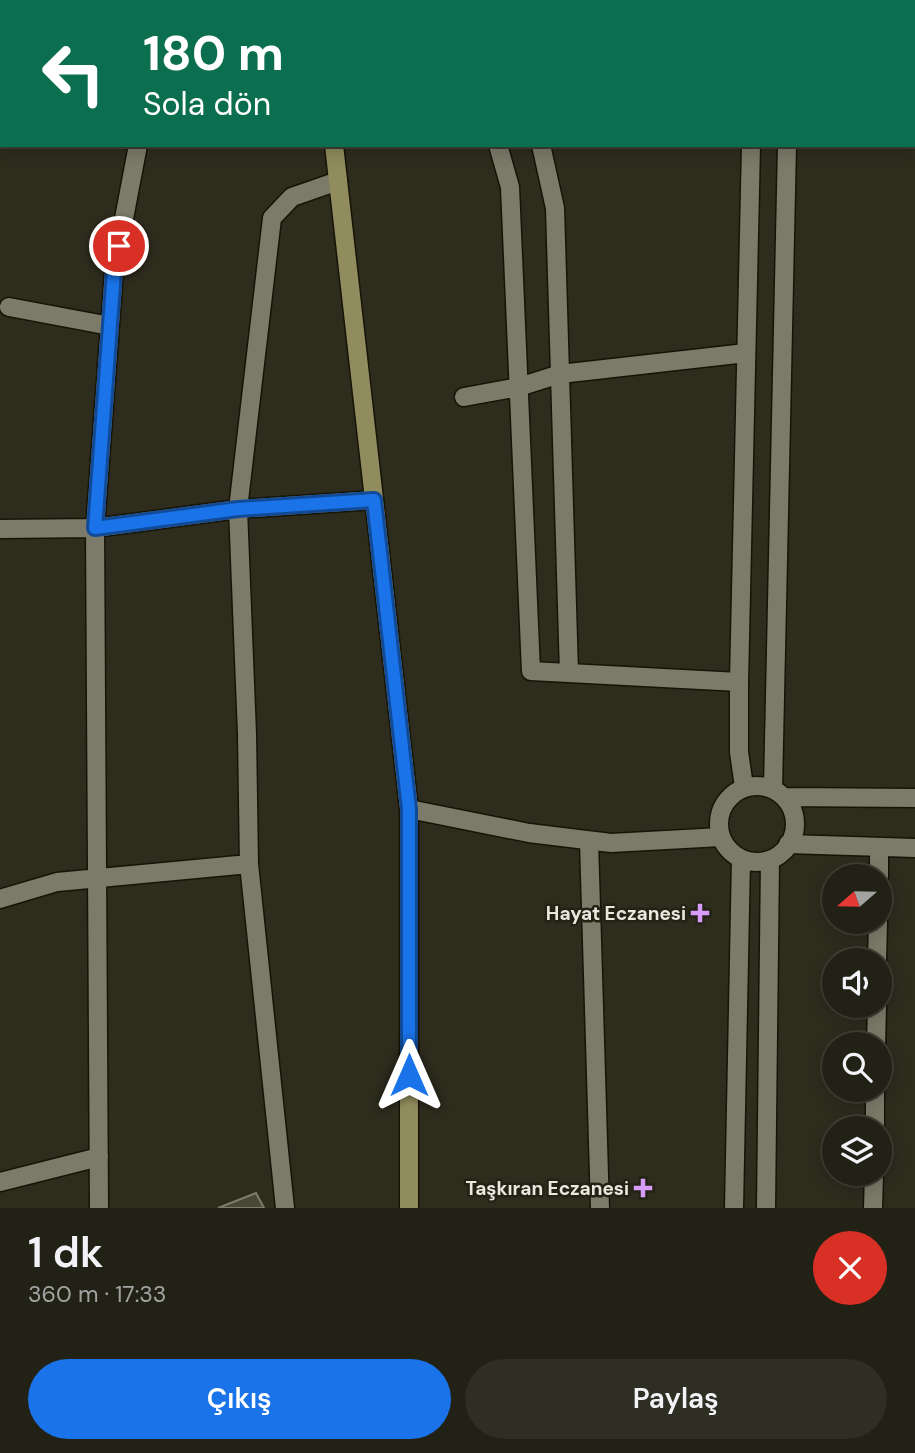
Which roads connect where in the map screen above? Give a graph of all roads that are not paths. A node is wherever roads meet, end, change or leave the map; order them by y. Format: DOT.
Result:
graph roads {
  1 [pos="138,147"];
  2 [pos="334,147"];
  3 [pos="499,147"];
  4 [pos="541,147"];
  5 [pos="751,147"];
  6 [pos="786,147"];
  7 [pos="338,181"];
  8 [pos="9,307"];
  9 [pos="110,326"];
  10 [pos="746,353"];
  11 [pos="560,374"];
  12 [pos="519,387"];
  13 [pos="464,397"];
  14 [pos="374,500"];
  15 [pos="238,509"];
  16 [pos="95,528"];
  17 [pos="0,529"];
  18 [pos="569,673"];
  19 [pos="739,681"];
  20 [pos="744,787"];
  21 [pos="779,793"];
  22 [pos="915,798"];
  23 [pos="409,809"];
  24 [pos="721,837"];
  25 [pos="589,841"];
  26 [pos="789,845"];
  27 [pos="879,847"];
  28 [pos="915,848"];
  29 [pos="741,859"];
  30 [pos="770,860"];
  31 [pos="249,864"];
  32 [pos="879,864"];
  33 [pos="97,878"];
  34 [pos="0,900"];
  35 [pos="99,1157"];
  36 [pos="0,1182"];
  37 [pos="874,1186"];
  38 [pos="99,1208"];
  39 [pos="285,1208"];
  40 [pos="409,1208"];
  41 [pos="600,1208"];
  42 [pos="734,1208"];
  43 [pos="766,1208"];
  44 [pos="873,1208"];
  1 -- 9 [label="street"];
  2 -- 7 [label="main road"];
  3 -- 12 [label="street"];
  4 -- 11 [label="street"];
  5 -- 10 [label="street"];
  6 -- 21 [label="street"];
  7 -- 14 [label="main road"];
  7 -- 15 [label="street"];
  8 -- 9 [label="street"];
  9 -- 16 [label="street"];
  10 -- 11 [label="street"];
  10 -- 19 [label="street"];
  11 -- 12 [label="street"];
  11 -- 18 [label="street"];
  12 -- 13 [label="street"];
  12 -- 18 [label="street"];
  14 -- 15 [label="street"];
  14 -- 23 [label="main road"];
  15 -- 16 [label="street"];
  15 -- 31 [label="street"];
  16 -- 17 [label="street"];
  16 -- 33 [label="street"];
  18 -- 19 [label="street"];
  19 -- 20 [label="street"];
  20 -- 21 [label="street"];
  20 -- 24 [label="street"];
  21 -- 22 [label="street"];
  21 -- 26 [label="street"];
  23 -- 25 [label="street"];
  23 -- 40 [label="main road"];
  24 -- 25 [label="street"];
  24 -- 29 [label="street"];
  25 -- 41 [label="street"];
  26 -- 27 [label="street"];
  26 -- 30 [label="street"];
  27 -- 28 [label="street"];
  27 -- 32 [label="street"];
  29 -- 30 [label="street"];
  29 -- 42 [label="street"];
  30 -- 43 [label="street"];
  31 -- 33 [label="street"];
  31 -- 39 [label="street"];
  33 -- 34 [label="street"];
  33 -- 35 [label="street"];
  35 -- 36 [label="street"];
  35 -- 38 [label="street"];
  37 -- 44 [label="street"];
}
